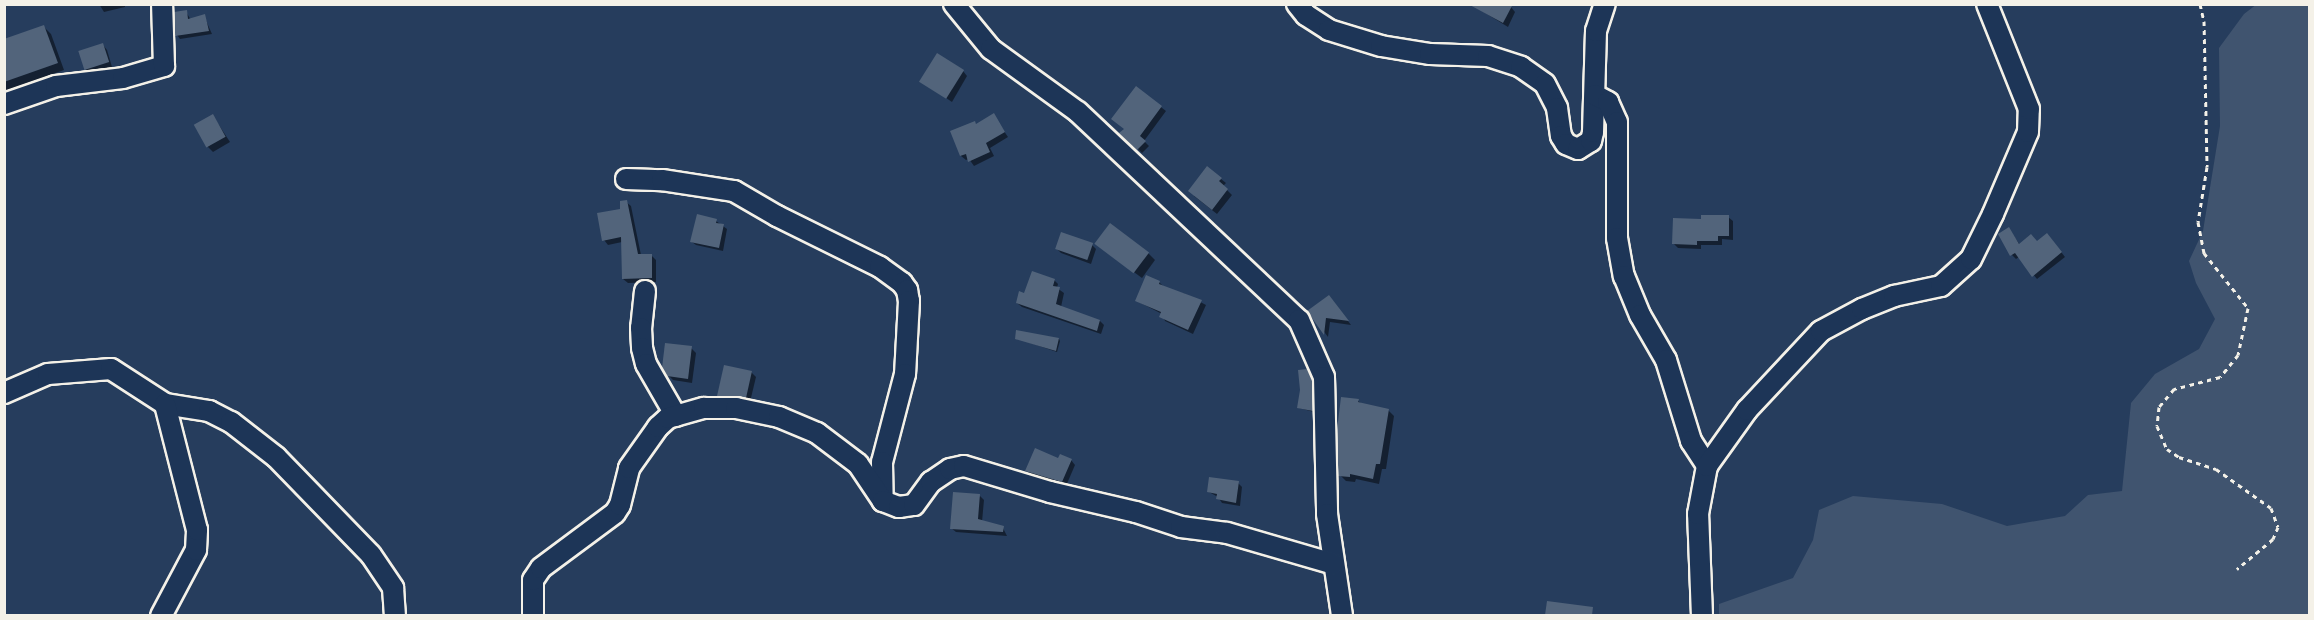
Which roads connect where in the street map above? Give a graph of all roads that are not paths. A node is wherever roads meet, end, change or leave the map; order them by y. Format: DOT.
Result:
graph roads {
  1 [pos="162,4"];
  2 [pos="954,4"];
  3 [pos="1297,4"];
  4 [pos="1605,4"];
  5 [pos="1987,4"];
  6 [pos="1595,95"];
  7 [pos="4,104"];
  8 [pos="626,179"];
  9 [pos="645,291"];
  10 [pos="4,393"];
  11 [pos="165,404"];
  12 [pos="676,416"];
  13 [pos="1707,466"];
  14 [pos="883,501"];
  15 [pos="1334,564"];
  16 [pos="161,615"];
  17 [pos="395,615"];
  18 [pos="533,615"];
  19 [pos="1342,615"];
  20 [pos="1702,615"];
  1 -- 7 [label="street"];
  2 -- 15 [label="street"];
  3 -- 6 [label="street"];
  4 -- 6 [label="street"];
  5 -- 13 [label="street"];
  6 -- 13 [label="street"];
  8 -- 14 [label="street"];
  9 -- 12 [label="street"];
  10 -- 11 [label="street"];
  11 -- 16 [label="street"];
  11 -- 17 [label="street"];
  12 -- 14 [label="street"];
  12 -- 18 [label="street"];
  13 -- 20 [label="street"];
  14 -- 15 [label="street"];
  15 -- 19 [label="street"];
}
